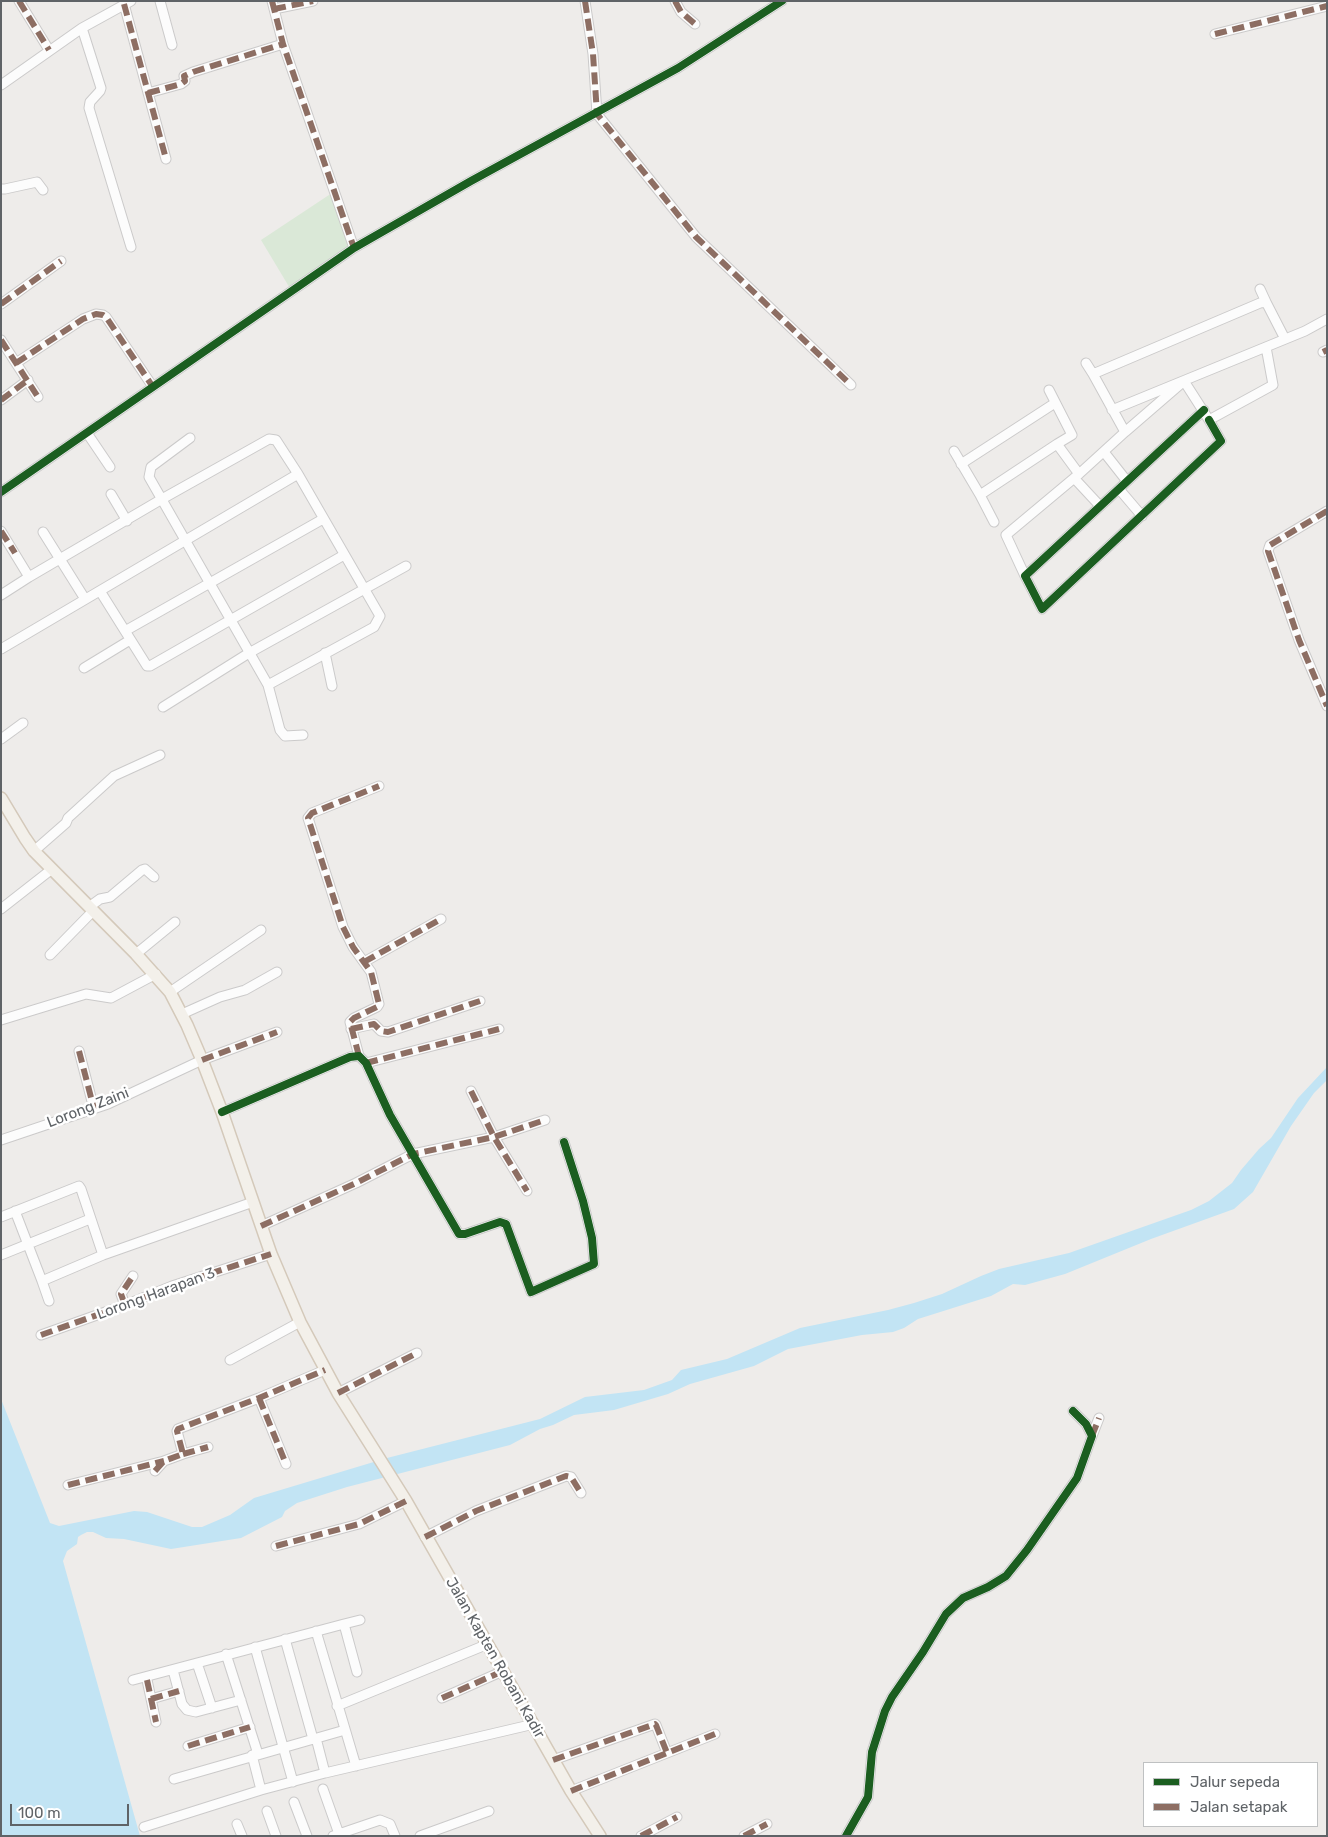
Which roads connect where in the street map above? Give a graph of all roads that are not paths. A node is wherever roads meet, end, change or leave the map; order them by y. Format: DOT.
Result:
graph roads {
  1 [pos="19,1"];
  2 [pos="160,1"];
  3 [pos="312,1"];
  4 [pos="586,1"];
  5 [pos="675,1"];
  6 [pos="782,1"];
  7 [pos="127,3"];
  8 [pos="273,5"];
  9 [pos="1327,6"];
  10 [pos="695,24"];
  11 [pos="82,28"];
  12 [pos="1215,34"];
  13 [pos="284,44"];
  14 [pos="172,45"];
  15 [pos="49,50"];
  16 [pos="1,85"];
  17 [pos="148,93"];
  18 [pos="597,114"];
  19 [pos="166,160"];
  20 [pos="1,189"];
  21 [pos="43,190"];
  22 [pos="131,247"];
  23 [pos="354,248"];
  24 [pos="61,261"];
  25 [pos="1260,289"];
  26 [pos="1266,302"];
  27 [pos="1,304"];
  28 [pos="1327,319"];
  29 [pos="1285,339"];
  30 [pos="1,340"];
  31 [pos="1266,347"];
  32 [pos="16,363"];
  33 [pos="1086,363"];
  34 [pos="1093,374"];
  35 [pos="28,380"];
  36 [pos="1184,381"];
  37 [pos="851,385"];
  38 [pos="153,387"];
  39 [pos="1049,390"];
  40 [pos="38,397"];
  41 [pos="1,400"];
  42 [pos="1055,403"];
  43 [pos="1112,410"];
  44 [pos="1204,410"];
  45 [pos="1210,420"];
  46 [pos="1125,432"];
  47 [pos="87,433"];
  48 [pos="190,438"];
  49 [pos="1057,444"];
  50 [pos="954,451"];
  51 [pos="1104,452"];
  52 [pos="962,464"];
  53 [pos="110,466"];
  54 [pos="298,474"];
  55 [pos="1077,476"];
  56 [pos="1126,480"];
  57 [pos="1119,489"];
  58 [pos="1,492"];
  59 [pos="111,494"];
  60 [pos="980,495"];
  61 [pos="162,499"];
  62 [pos="1100,506"];
  63 [pos="1327,511"];
  64 [pos="1142,516"];
  65 [pos="323,518"];
  66 [pos="127,521"];
  67 [pos="994,522"];
  68 [pos="1,531"];
  69 [pos="43,532"];
  70 [pos="186,540"];
  71 [pos="344,554"];
  72 [pos="60,559"];
  73 [pos="406,566"];
  74 [pos="1025,576"];
  75 [pos="29,577"];
  76 [pos="209,582"];
  77 [pos="363,589"];
  78 [pos="100,591"];
  79 [pos="1,595"];
  80 [pos="85,599"];
  81 [pos="231,620"];
  82 [pos="125,631"];
  83 [pos="130,640"];
  84 [pos="1,649"];
  85 [pos="249,653"];
  86 [pos="325,654"];
  87 [pos="84,668"];
  88 [pos="268,685"];
  89 [pos="332,686"];
  90 [pos="1327,706"];
  91 [pos="163,707"];
  92 [pos="23,723"];
  93 [pos="303,736"];
  94 [pos="1,739"];
  95 [pos="160,755"];
  96 [pos="379,786"];
  97 [pos="1,798"];
  98 [pos="5,813"];
  99 [pos="34,850"];
  100 [pos="52,869"];
  101 [pos="154,877"];
  102 [pos="1,909"];
  103 [pos="91,909"];
  104 [pos="441,919"];
  105 [pos="175,922"];
  106 [pos="261,930"];
  107 [pos="136,954"];
  108 [pos="50,955"];
  109 [pos="364,962"];
  110 [pos="277,972"];
  111 [pos="156,974"];
  112 [pos="170,992"];
  113 [pos="480,1001"];
  114 [pos="182,1014"];
  115 [pos="1,1020"];
  116 [pos="351,1029"];
  117 [pos="499,1029"];
  118 [pos="278,1032"];
  119 [pos="79,1051"];
  120 [pos="359,1056"];
  121 [pos="202,1060"];
  122 [pos="366,1063"];
  123 [pos="471,1092"];
  124 [pos="94,1109"];
  125 [pos="222,1112"];
  126 [pos="545,1120"];
  127 [pos="494,1137"];
  128 [pos="1,1140"];
  129 [pos="564,1142"];
  130 [pos="413,1154"];
  131 [pos="527,1191"];
  132 [pos="252,1202"];
  133 [pos="15,1211"];
  134 [pos="1,1217"];
  135 [pos="90,1219"];
  136 [pos="261,1226"];
  137 [pos="28,1245"];
  138 [pos="1,1254"];
  139 [pos="271,1254"];
  140 [pos="103,1255"];
  141 [pos="133,1276"];
  142 [pos="42,1281"];
  143 [pos="49,1301"];
  144 [pos="125,1305"];
  145 [pos="300,1322"];
  146 [pos="41,1336"];
  147 [pos="417,1353"];
  148 [pos="230,1360"];
  149 [pos="325,1370"];
  150 [pos="338,1393"];
  151 [pos="259,1398"];
  152 [pos="1073,1411"];
  153 [pos="1100,1418"];
  154 [pos="1092,1436"];
  155 [pos="208,1447"];
  156 [pos="183,1454"];
  157 [pos="164,1460"];
  158 [pos="286,1464"];
  159 [pos="154,1471"];
  160 [pos="68,1486"];
  161 [pos="580,1493"];
  162 [pos="406,1501"];
  163 [pos="425,1537"];
  164 [pos="276,1546"];
  165 [pos="360,1620"];
  166 [pos="344,1624"];
  167 [pos="316,1631"];
  168 [pos="285,1639"];
  169 [pos="488,1644"];
  170 [pos="255,1647"];
  171 [pos="226,1654"];
  172 [pos="198,1663"];
  173 [pos="173,1670"];
  174 [pos="503,1671"];
  175 [pos="357,1672"];
  176 [pos="133,1680"];
  177 [pos="147,1680"];
  178 [pos="179,1691"];
  179 [pos="442,1698"];
  180 [pos="151,1699"];
  181 [pos="240,1700"];
  182 [pos="337,1706"];
  183 [pos="212,1708"];
  184 [pos="156,1722"];
  185 [pos="534,1724"];
  186 [pos="250,1727"];
  187 [pos="345,1730"];
  188 [pos="715,1734"];
  189 [pos="314,1738"];
  190 [pos="188,1746"];
  191 [pos="284,1746"];
  192 [pos="667,1752"];
  193 [pos="255,1754"];
  194 [pos="553,1760"];
  195 [pos="356,1766"];
  196 [pos="325,1773"];
  197 [pos="174,1779"];
  198 [pos="293,1782"];
  199 [pos="261,1790"];
  200 [pos="323,1790"];
  201 [pos="571,1791"];
  202 [pos="294,1802"];
  203 [pos="489,1810"];
  204 [pos="267,1811"];
  205 [pos="677,1817"];
  206 [pos="237,1824"];
  207 [pos="767,1824"];
  208 [pos="144,1827"];
  209 [pos="443,1831"];
  210 [pos="336,1835"];
  211 [pos="242,1836"];
  212 [pos="276,1836"];
  213 [pos="308,1836"];
  214 [pos="395,1836"];
  215 [pos="420,1836"];
  216 [pos="600,1836"];
  217 [pos="641,1836"];
  218 [pos="744,1836"];
  219 [pos="846,1836"];
  1 -- 15 [label="street"];
  2 -- 14 [label="street"];
  3 -- 8 [label="street"];
  4 -- 18 [label="street"];
  5 -- 10 [label="street"];
  6 -- 18 [label="street"];
  7 -- 11 [label="street"];
  7 -- 17 [label="street"];
  8 -- 13 [label="street"];
  9 -- 12 [label="street"];
  11 -- 15 [label="street"];
  11 -- 22 [label="street"];
  13 -- 17 [label="street"];
  13 -- 23 [label="street"];
  15 -- 16 [label="street"];
  17 -- 19 [label="street"];
  18 -- 23 [label="street"];
  18 -- 37 [label="street"];
  20 -- 21 [label="street"];
  23 -- 38 [label="street"];
  24 -- 27 [label="street"];
  25 -- 26 [label="street"];
  26 -- 29 [label="street"];
  26 -- 34 [label="street"];
  28 -- 29 [label="street"];
  29 -- 31 [label="street"];
  30 -- 32 [label="street"];
  31 -- 36 [label="street"];
  31 -- 45 [label="street"];
  32 -- 35 [label="street"];
  32 -- 38 [label="street"];
  33 -- 34 [label="street"];
  34 -- 43 [label="street"];
  35 -- 40 [label="street"];
  35 -- 41 [label="street"];
  36 -- 43 [label="street"];
  36 -- 44 [label="street"];
  36 -- 46 [label="street"];
  38 -- 47 [label="street"];
  39 -- 42 [label="street"];
  42 -- 49 [label="street"];
  42 -- 52 [label="street"];
  43 -- 46 [label="street"];
  44 -- 45 [label="street"];
  44 -- 56 [label="street"];
  45 -- 64 [label="street"];
  46 -- 51 [label="street"];
  47 -- 53 [label="street"];
  47 -- 58 [label="street"];
  48 -- 61 [label="street"];
  49 -- 55 [label="street"];
  49 -- 60 [label="street"];
  50 -- 52 [label="street"];
  51 -- 55 [label="street"];
  51 -- 56 [label="street"];
  52 -- 60 [label="street"];
  54 -- 61 [label="street"];
  54 -- 65 [label="street"];
  54 -- 70 [label="street"];
  55 -- 62 [label="street"];
  55 -- 74 [label="street"];
  56 -- 57 [label="street"];
  57 -- 62 [label="street"];
  57 -- 64 [label="street"];
  59 -- 66 [label="street"];
  60 -- 67 [label="street"];
  61 -- 66 [label="street"];
  61 -- 70 [label="street"];
  62 -- 74 [label="street"];
  63 -- 90 [label="street"];
  64 -- 74 [label="street"];
  65 -- 71 [label="street"];
  65 -- 76 [label="street"];
  66 -- 72 [label="street"];
  68 -- 75 [label="street"];
  69 -- 72 [label="street"];
  70 -- 76 [label="street"];
  70 -- 78 [label="street"];
  71 -- 77 [label="street"];
  71 -- 81 [label="street"];
  72 -- 75 [label="street"];
  72 -- 80 [label="street"];
  73 -- 77 [label="street"];
  75 -- 79 [label="street"];
  76 -- 81 [label="street"];
  76 -- 82 [label="street"];
  77 -- 85 [label="street"];
  77 -- 86 [label="street"];
  78 -- 80 [label="street"];
  78 -- 82 [label="street"];
  80 -- 84 [label="street"];
  81 -- 83 [label="street"];
  81 -- 85 [label="street"];
  82 -- 83 [label="street"];
  83 -- 87 [label="street"];
  85 -- 88 [label="street"];
  85 -- 91 [label="street"];
  86 -- 88 [label="street"];
  86 -- 89 [label="street"];
  88 -- 93 [label="street"];
  92 -- 94 [label="street"];
  95 -- 99 [label="street"];
  96 -- 109 [label="street"];
  97 -- 98 [label="main road, Jalan Kapten Robani Kadir"];
  98 -- 99 [label="main road, Jalan Kapten Robani Kadir"];
  99 -- 100 [label="main road, Jalan Kapten Robani Kadir"];
  100 -- 102 [label="street"];
  100 -- 103 [label="main road, Jalan Kapten Robani Kadir"];
  101 -- 103 [label="street"];
  103 -- 107 [label="main road, Jalan Kapten Robani Kadir"];
  103 -- 108 [label="street"];
  104 -- 109 [label="street"];
  105 -- 107 [label="street"];
  106 -- 112 [label="street"];
  107 -- 111 [label="main road, Jalan Kapten Robani Kadir"];
  109 -- 116 [label="street"];
  110 -- 114 [label="street"];
  111 -- 112 [label="main road, Jalan Kapten Robani Kadir"];
  111 -- 115 [label="street"];
  112 -- 114 [label="main road, Jalan Kapten Robani Kadir"];
  113 -- 116 [label="street"];
  114 -- 121 [label="main road, Jalan Kapten Robani Kadir"];
  116 -- 120 [label="street"];
  117 -- 122 [label="street"];
  118 -- 121 [label="street, Lorong Zaini"];
  119 -- 124 [label="street"];
  120 -- 122 [label="street"];
  120 -- 125 [label="street"];
  121 -- 124 [label="street, Lorong Zaini"];
  121 -- 125 [label="main road, Jalan Kapten Robani Kadir"];
  122 -- 130 [label="street"];
  123 -- 127 [label="street"];
  124 -- 128 [label="street, Lorong Zaini"];
  125 -- 132 [label="main road, Jalan Kapten Robani Kadir"];
  126 -- 127 [label="street"];
  127 -- 130 [label="street"];
  127 -- 131 [label="street"];
  129 -- 130 [label="street"];
  130 -- 136 [label="street"];
  132 -- 136 [label="main road, Jalan Kapten Robani Kadir"];
  132 -- 140 [label="street"];
  133 -- 134 [label="street"];
  133 -- 135 [label="street"];
  133 -- 137 [label="street"];
  135 -- 137 [label="street"];
  135 -- 140 [label="street"];
  136 -- 139 [label="main road, Jalan Kapten Robani Kadir"];
  137 -- 138 [label="street"];
  137 -- 142 [label="street"];
  139 -- 144 [label="street, Lorong Harapan 3"];
  139 -- 145 [label="main road, Jalan Kapten Robani Kadir"];
  140 -- 142 [label="street"];
  141 -- 144 [label="street"];
  142 -- 143 [label="street"];
  144 -- 146 [label="street, Lorong Harapan 3"];
  145 -- 148 [label="street"];
  145 -- 149 [label="main road, Jalan Kapten Robani Kadir"];
  147 -- 150 [label="street"];
  149 -- 150 [label="main road, Jalan Kapten Robani Kadir"];
  149 -- 151 [label="street"];
  150 -- 162 [label="main road, Jalan Kapten Robani Kadir"];
  151 -- 156 [label="street"];
  151 -- 158 [label="street"];
  152 -- 154 [label="street"];
  153 -- 154 [label="street"];
  154 -- 219 [label="street"];
  155 -- 156 [label="street"];
  156 -- 157 [label="street"];
  157 -- 159 [label="street"];
  157 -- 160 [label="street"];
  161 -- 163 [label="street"];
  162 -- 163 [label="main road, Jalan Kapten Robani Kadir"];
  162 -- 164 [label="street"];
  163 -- 169 [label="main road, Jalan Kapten Robani Kadir"];
  165 -- 166 [label="street"];
  166 -- 167 [label="street"];
  166 -- 175 [label="street"];
  167 -- 168 [label="street"];
  167 -- 182 [label="street"];
  168 -- 170 [label="street"];
  168 -- 189 [label="street"];
  169 -- 174 [label="main road, Jalan Kapten Robani Kadir"];
  169 -- 182 [label="street"];
  170 -- 171 [label="street"];
  170 -- 191 [label="street"];
  171 -- 172 [label="street"];
  171 -- 181 [label="street"];
  172 -- 173 [label="street"];
  172 -- 183 [label="street"];
  173 -- 176 [label="street"];
  173 -- 178 [label="street"];
  174 -- 179 [label="street"];
  174 -- 185 [label="main road, Jalan Kapten Robani Kadir"];
  177 -- 180 [label="street"];
  178 -- 180 [label="street"];
  178 -- 183 [label="street"];
  180 -- 184 [label="street"];
  181 -- 183 [label="street"];
  181 -- 186 [label="street"];
  182 -- 187 [label="street"];
  185 -- 194 [label="main road, Jalan Kapten Robani Kadir"];
  185 -- 195 [label="street"];
  186 -- 190 [label="street"];
  186 -- 193 [label="street"];
  187 -- 189 [label="street"];
  187 -- 195 [label="street"];
  188 -- 192 [label="street"];
  189 -- 191 [label="street"];
  189 -- 196 [label="street"];
  191 -- 193 [label="street"];
  191 -- 198 [label="street"];
  192 -- 194 [label="street"];
  192 -- 201 [label="street"];
  193 -- 197 [label="street"];
  193 -- 199 [label="street"];
  194 -- 201 [label="main road, Jalan Kapten Robani Kadir"];
  195 -- 196 [label="street"];
  196 -- 198 [label="street"];
  198 -- 199 [label="street"];
  199 -- 208 [label="street"];
  200 -- 210 [label="street"];
  201 -- 216 [label="main road, Jalan Kapten Robani Kadir"];
  202 -- 213 [label="street"];
  203 -- 209 [label="street"];
  204 -- 212 [label="street"];
  205 -- 217 [label="street"];
  206 -- 211 [label="street"];
  207 -- 218 [label="street"];
  209 -- 215 [label="street"];
  210 -- 214 [label="street"];
}
